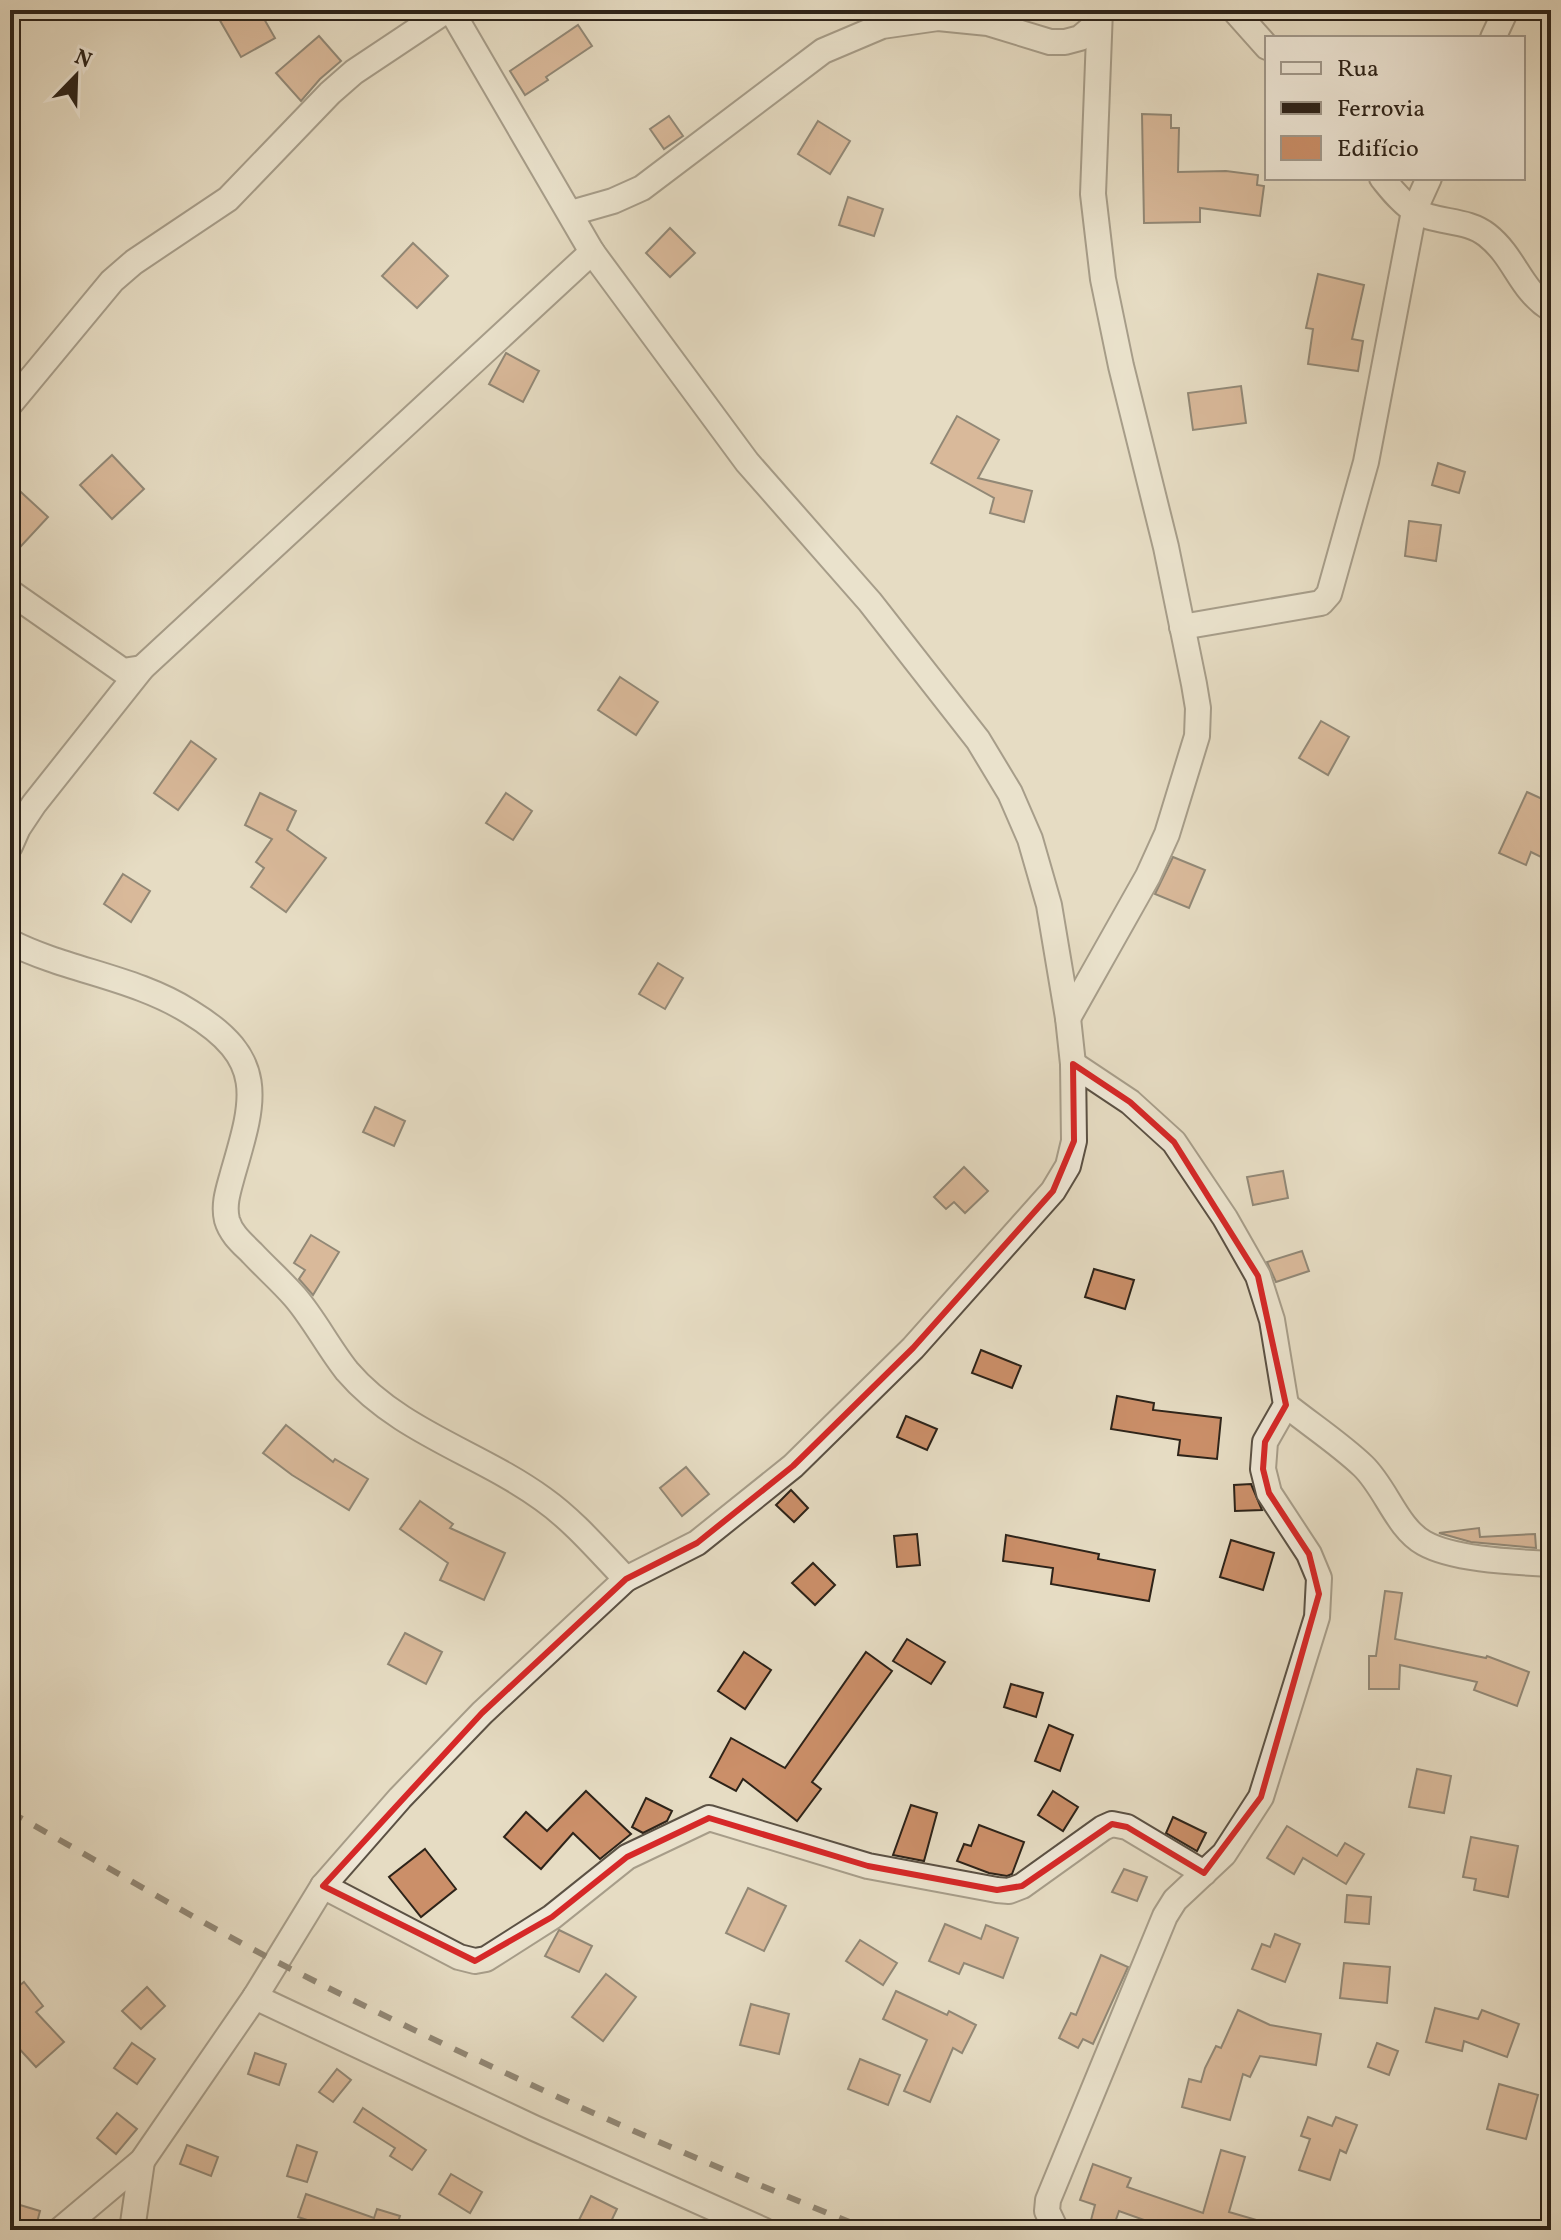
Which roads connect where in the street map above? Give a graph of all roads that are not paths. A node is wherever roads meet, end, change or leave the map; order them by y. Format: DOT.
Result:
graph roads {
  1 [pos="449,10"];
  2 [pos="1234,10"];
  3 [pos="1506,10"];
  4 [pos="1099,16"];
  5 [pos="1494,36"];
  6 [pos="1265,45"];
  7 [pos="1384,180"];
  8 [pos="1428,180"];
  9 [pos="1414,211"];
  10 [pos="571,213"];
  11 [pos="592,252"];
  12 [pos="1551,309"];
  13 [pos="10,404"];
  14 [pos="10,592"];
  15 [pos="1182,627"];
  16 [pos="142,668"];
  17 [pos="10,846"];
  18 [pos="10,942"];
  19 [pos="1068,1018"];
  20 [pos="1073,1064"];
  21 [pos="1286,1405"];
  22 [pos="1551,1564"];
  23 [pos="626,1579"];
  24 [pos="1204,1873"];
  25 [pos="323,1886"];
  26 [pos="255,1997"];
  27 [pos="142,2161"];
  28 [pos="60,2230"];
  29 [pos="132,2230"];
  30 [pos="763,2230"];
  31 [pos="1056,2230"];
  1 -- 10 [label="street"];
  1 -- 13 [label="street"];
  2 -- 6 [label="street"];
  3 -- 5 [label="street"];
  4 -- 10 [label="street"];
  4 -- 15 [label="street"];
  7 -- 9 [label="street"];
  8 -- 9 [label="street"];
  9 -- 12 [label="street"];
  9 -- 15 [label="street"];
  10 -- 11 [label="street"];
  11 -- 16 [label="street"];
  11 -- 19 [label="street"];
  14 -- 16 [label="street"];
  15 -- 19 [label="street"];
  16 -- 17 [label="street"];
  18 -- 23 [label="street"];
  19 -- 20 [label="street"];
  20 -- 21 [label="street"];
  20 -- 23 [label="street"];
  21 -- 22 [label="street"];
  21 -- 24 [label="street"];
  23 -- 25 [label="street"];
  24 -- 25 [label="street"];
  24 -- 31 [label="street"];
  25 -- 26 [label="street"];
  26 -- 27 [label="street"];
  26 -- 30 [label="street"];
  27 -- 28 [label="street"];
  27 -- 29 [label="street"];
}
